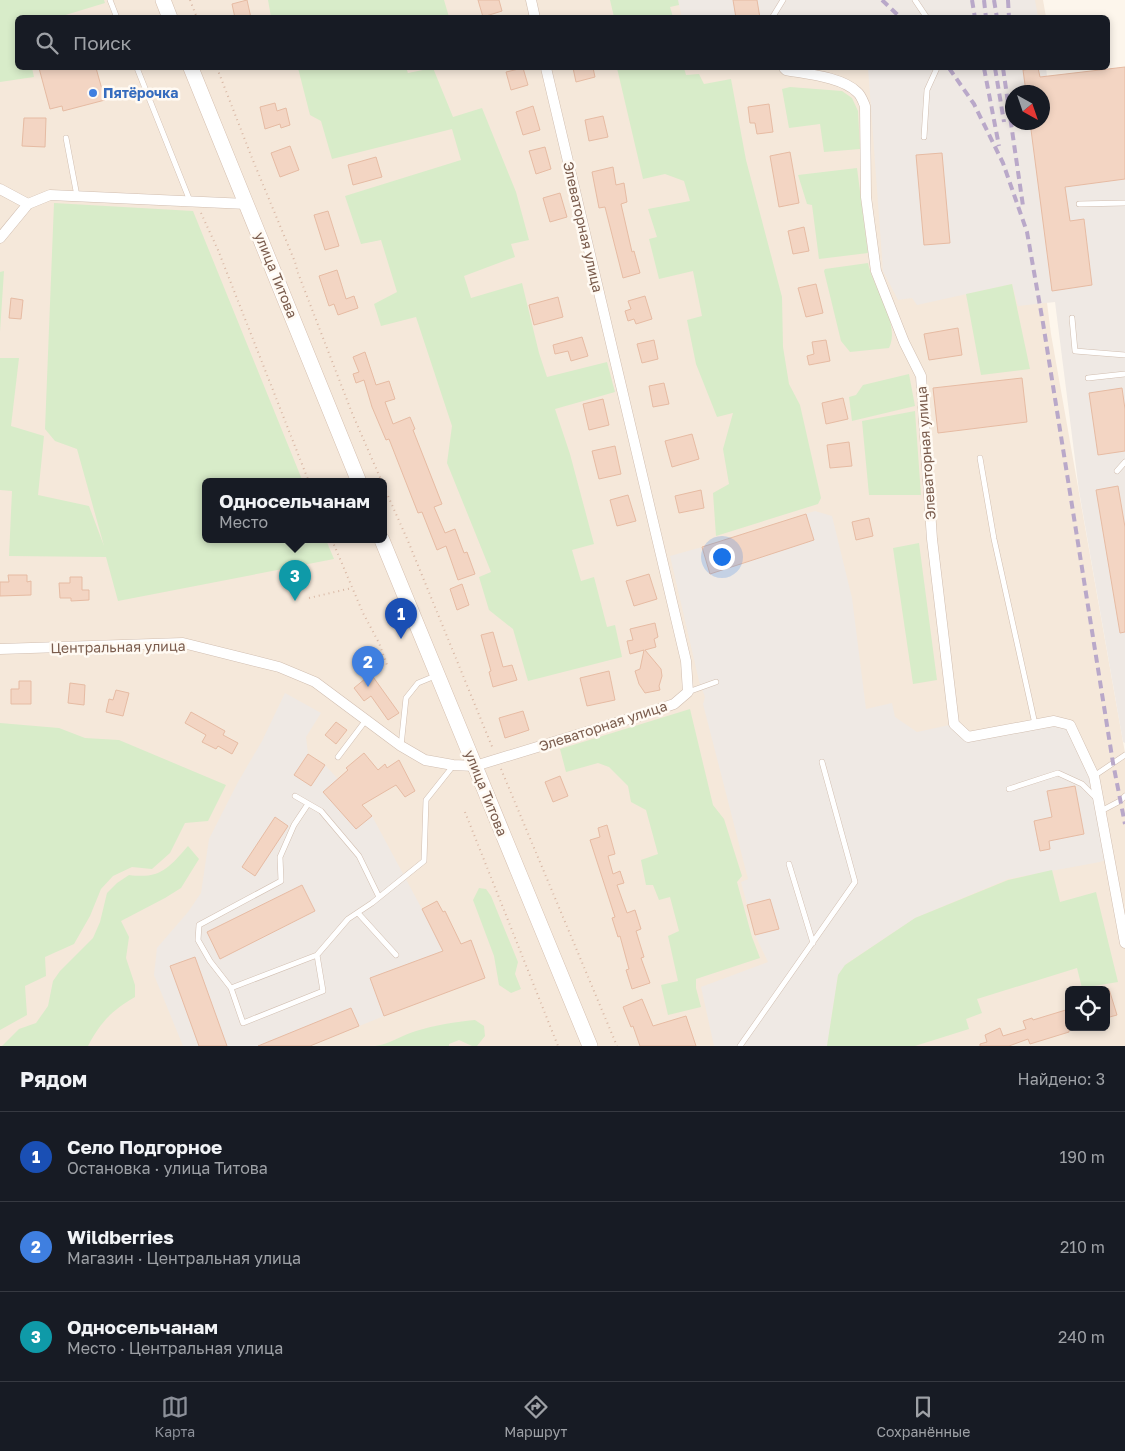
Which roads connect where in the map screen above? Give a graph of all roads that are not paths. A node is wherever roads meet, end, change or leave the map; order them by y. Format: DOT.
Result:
graph roads {
  1 [pos="110,0"];
  2 [pos="163,0"];
  3 [pos="531,0"];
  4 [pos="784,0"];
  5 [pos="915,0"];
  6 [pos="116,15"];
  7 [pos="169,15"];
  8 [pos="534,15"];
  9 [pos="774,15"];
  10 [pos="925,15"];
  11 [pos="138,70"];
  12 [pos="192,70"];
  13 [pos="546,70"];
  14 [pos="786,70"];
  15 [pos="935,70"];
  16 [pos="924,137"];
  17 [pos="66,138"];
  18 [pos="0,189"];
  19 [pos="77,196"];
  20 [pos="193,201"];
  21 [pos="1125,203"];
  22 [pos="28,204"];
  23 [pos="247,204"];
  24 [pos="1079,204"];
  25 [pos="0,238"];
  26 [pos="1072,318"];
  27 [pos="1125,355"];
  28 [pos="1125,374"];
  29 [pos="1088,378"];
  30 [pos="980,458"];
  31 [pos="1125,462"];
  32 [pos="1117,472"];
  33 [pos="357,478"];
  34 [pos="383,543"];
  35 [pos="0,649"];
  36 [pos="438,675"];
  37 [pos="716,682"];
  38 [pos="688,692"];
  39 [pos="366,720"];
  40 [pos="1035,724"];
  41 [pos="401,746"];
  42 [pos="1125,754"];
  43 [pos="338,757"];
  44 [pos="822,762"];
  45 [pos="453,765"];
  46 [pos="475,766"];
  47 [pos="1094,776"];
  48 [pos="1009,789"];
  49 [pos="295,796"];
  50 [pos="1125,796"];
  51 [pos="1099,800"];
  52 [pos="308,804"];
  53 [pos="1101,812"];
  54 [pos="789,864"];
  55 [pos="379,897"];
  56 [pos="358,913"];
  57 [pos="813,943"];
  58 [pos="1125,943"];
  59 [pos="317,955"];
  60 [pos="396,955"];
  61 [pos="231,988"];
  62 [pos="590,1046"];
  63 [pos="740,1046"];
  1 -- 6 [label="lane"];
  2 -- 7 [label="main road"];
  3 -- 8 [label="street"];
  4 -- 9 [label="lane"];
  5 -- 10 [label="lane"];
  11 -- 20 [label="lane"];
  12 -- 23 [label="main road, улица Титова"];
  13 -- 38 [label="street, Элеваторная улица"];
  14 -- 40 [label="street, Элеваторная улица"];
  15 -- 16 [label="lane"];
  17 -- 19 [label="lane"];
  18 -- 22 [label="street"];
  19 -- 20 [label="street"];
  19 -- 22 [label="street"];
  20 -- 23 [label="street"];
  21 -- 24 [label="lane"];
  22 -- 25 [label="street"];
  23 -- 33 [label="main road, улица Титова"];
  26 -- 27 [label="lane"];
  28 -- 29 [label="lane"];
  30 -- 40 [label="lane"];
  31 -- 32 [label="lane"];
  34 -- 36 [label="main road, улица Титова"];
  35 -- 39 [label="street, Центральная улица"];
  36 -- 41 [label="lane"];
  36 -- 46 [label="main road, улица Титова"];
  37 -- 38 [label="lane"];
  38 -- 46 [label="street, Элеваторная улица"];
  39 -- 41 [label="street, Центральная улица"];
  39 -- 43 [label="lane"];
  40 -- 47 [label="street, Элеваторная улица"];
  41 -- 45 [label="street, Центральная улица"];
  42 -- 47 [label="lane"];
  44 -- 57 [label="lane"];
  45 -- 46 [label="street, Центральная улица"];
  45 -- 55 [label="lane"];
  46 -- 62 [label="main road, улица Титова"];
  47 -- 51 [label="street"];
  48 -- 51 [label="lane"];
  49 -- 52 [label="lane"];
  50 -- 53 [label="lane"];
  51 -- 53 [label="street"];
  52 -- 55 [label="lane"];
  52 -- 61 [label="lane"];
  53 -- 58 [label="street"];
  54 -- 57 [label="lane"];
  55 -- 56 [label="lane"];
  56 -- 59 [label="lane"];
  56 -- 60 [label="lane"];
  57 -- 63 [label="lane"];
  59 -- 61 [label="lane"];
  59 -- 61 [label="lane"];
}
